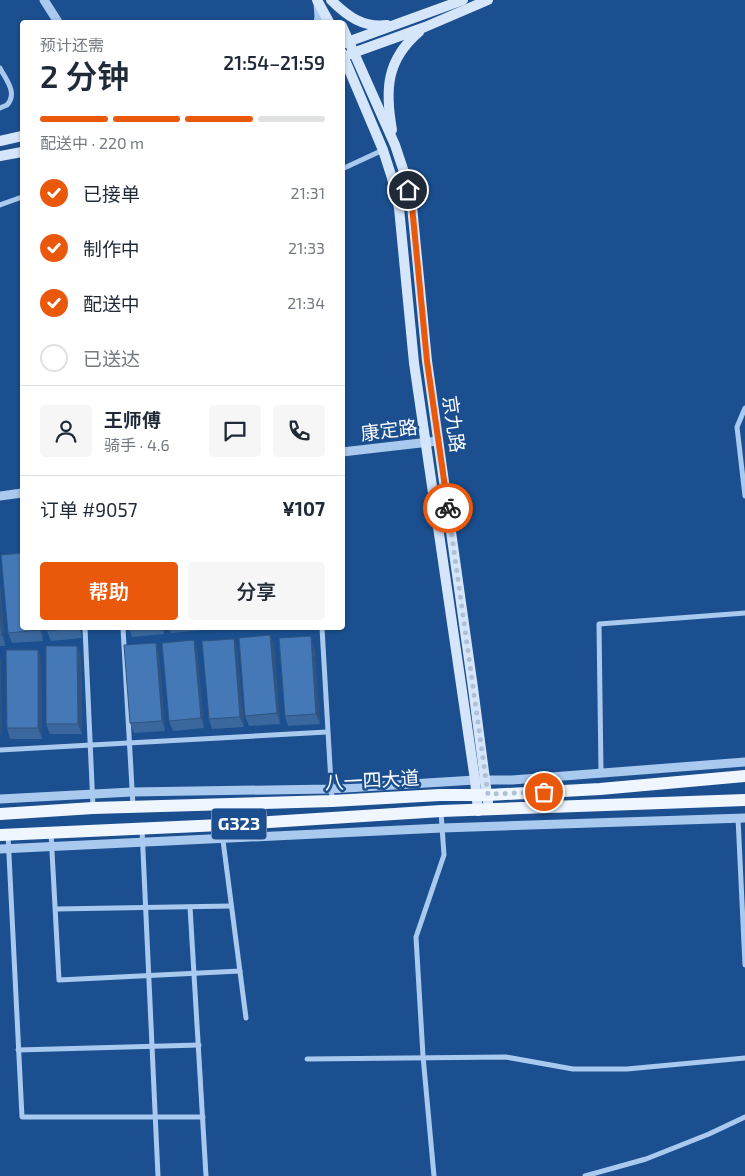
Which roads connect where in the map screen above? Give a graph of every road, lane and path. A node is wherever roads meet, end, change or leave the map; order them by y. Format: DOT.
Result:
graph roads {
  1 [pos="44,0"];
  2 [pos="317,0"];
  3 [pos="330,0"];
  4 [pos="463,0"];
  5 [pos="488,0"];
  6 [pos="57,20"];
  7 [pos="318,20"];
  8 [pos="328,20"];
  9 [pos="340,20"];
  10 [pos="403,23"];
  11 [pos="425,27"];
  12 [pos="346,42"];
  13 [pos="355,52"];
  14 [pos="345,54"];
  15 [pos="345,60"];
  16 [pos="0,68"];
  17 [pos="0,108"];
  18 [pos="20,136"];
  19 [pos="0,141"];
  20 [pos="395,145"];
  21 [pos="383,150"];
  22 [pos="20,152"];
  23 [pos="0,156"];
  24 [pos="345,168"];
  25 [pos="20,198"];
  26 [pos="0,205"];
  27 [pos="745,408"];
  28 [pos="438,441"];
  29 [pos="427,442"];
  30 [pos="345,452"];
  31 [pos="20,493"];
  32 [pos="0,496"];
  33 [pos="745,496"];
  34 [pos="745,613"];
  35 [pos="85,630"];
  36 [pos="124,630"];
  37 [pos="322,630"];
  38 [pos="327,732"];
  39 [pos="130,743"];
  40 [pos="89,745"];
  41 [pos="0,750"];
  42 [pos="745,762"];
  43 [pos="601,772"];
  44 [pos="745,777"];
  45 [pos="475,780"];
  46 [pos="486,780"];
  47 [pos="132,792"];
  48 [pos="92,793"];
  49 [pos="331,795"];
  50 [pos="482,795"];
  51 [pos="0,799"];
  52 [pos="745,800"];
  53 [pos="133,807"];
  54 [pos="92,808"];
  55 [pos="483,810"];
  56 [pos="441,811"];
  57 [pos="0,814"];
  58 [pos="742,818"];
  59 [pos="221,825"];
  60 [pos="142,828"];
  61 [pos="442,828"];
  62 [pos="51,832"];
  63 [pos="4,835"];
  64 [pos="224,838"];
  65 [pos="142,842"];
  66 [pos="53,848"];
  67 [pos="4,849"];
  68 [pos="231,906"];
  69 [pos="190,907"];
  70 [pos="145,908"];
  71 [pos="56,910"];
  72 [pos="745,965"];
  73 [pos="240,971"];
  74 [pos="194,973"];
  75 [pos="148,975"];
  76 [pos="246,1018"];
  77 [pos="198,1045"];
  78 [pos="152,1046"];
  79 [pos="18,1050"];
  80 [pos="423,1056"];
  81 [pos="307,1058"];
  82 [pos="745,1058"];
  83 [pos="155,1117"];
  84 [pos="203,1117"];
  85 [pos="745,1117"];
  86 [pos="158,1176"];
  87 [pos="206,1176"];
  88 [pos="434,1176"];
  89 [pos="585,1176"];
  1 -- 6 [label="street"];
  2 -- 7 [label="street"];
  2 -- 8 [label="main road"];
  3 -- 9 [label="main road"];
  3 -- 10 [label="main road"];
  4 -- 10 [label="main road"];
  5 -- 11 [label="main road, 京九路"];
  10 -- 12 [label="main road"];
  11 -- 13 [label="main road, 京九路"];
  11 -- 20 [label="main road"];
  12 -- 13 [label="main road, 京九路"];
  13 -- 14 [label="main road, 京九路"];
  13 -- 20 [label="main road, 京九路"];
  15 -- 21 [label="main road, 京九路"];
  16 -- 17 [label="street"];
  18 -- 19 [label="main road"];
  20 -- 28 [label="main road, 京九路"];
  21 -- 24 [label="street"];
  21 -- 29 [label="main road, 京九路"];
  22 -- 23 [label="main road"];
  25 -- 26 [label="street"];
  27 -- 33 [label="street"];
  28 -- 29 [label="street, 康定路"];
  28 -- 46 [label="main road, 京九路"];
  29 -- 30 [label="street, 康定路"];
  29 -- 45 [label="main road, 京九路"];
  31 -- 32 [label="street"];
  34 -- 43 [label="street"];
  35 -- 40 [label="street"];
  36 -- 39 [label="street"];
  37 -- 38 [label="street"];
  38 -- 39 [label="street"];
  38 -- 49 [label="street"];
  39 -- 40 [label="street"];
  39 -- 47 [label="street"];
  40 -- 41 [label="street"];
  40 -- 48 [label="street"];
  42 -- 43 [label="street"];
  43 -- 46 [label="street"];
  44 -- 50 [label="main road, 八一四大道"];
  45 -- 46 [label="street"];
  45 -- 49 [label="street"];
  45 -- 50 [label="main road, 京九路"];
  46 -- 50 [label="main road, 京九路"];
  47 -- 48 [label="street"];
  47 -- 49 [label="street"];
  47 -- 53 [label="street"];
  48 -- 51 [label="street"];
  48 -- 54 [label="street"];
  49 -- 50 [label="main road, 八一四大道 / G323"];
  49 -- 53 [label="main road, 八一四大道 / G323"];
  50 -- 55 [label="main road, 京九路"];
  52 -- 55 [label="main road, 八一四大道"];
  53 -- 54 [label="main road, 八一四大道 / G323"];
  54 -- 57 [label="main road, 八一四大道 / G323"];
  55 -- 56 [label="main road, 八一四大道 / G323"];
  56 -- 59 [label="main road, 八一四大道 / G323"];
  56 -- 61 [label="street"];
  58 -- 61 [label="street"];
  58 -- 72 [label="street"];
  59 -- 60 [label="main road, 八一四大道 / G323"];
  59 -- 64 [label="street"];
  60 -- 62 [label="main road, 八一四大道 / G323"];
  60 -- 65 [label="street"];
  61 -- 64 [label="street"];
  61 -- 80 [label="street"];
  62 -- 63 [label="main road, 八一四大道 / G323"];
  62 -- 66 [label="street"];
  63 -- 67 [label="street"];
  64 -- 65 [label="street"];
  64 -- 68 [label="street"];
  65 -- 66 [label="street"];
  65 -- 70 [label="street"];
  66 -- 67 [label="street"];
  66 -- 71 [label="street"];
  67 -- 79 [label="street"];
  68 -- 69 [label="street"];
  68 -- 73 [label="street"];
  69 -- 70 [label="street"];
  69 -- 74 [label="street"];
  70 -- 71 [label="street"];
  70 -- 75 [label="street"];
  71 -- 75 [label="street"];
  73 -- 74 [label="street"];
  73 -- 76 [label="street"];
  74 -- 75 [label="street"];
  74 -- 77 [label="street"];
  75 -- 78 [label="street"];
  77 -- 78 [label="street"];
  77 -- 84 [label="street"];
  78 -- 79 [label="street"];
  78 -- 83 [label="street"];
  79 -- 83 [label="street"];
  80 -- 81 [label="street"];
  80 -- 82 [label="street"];
  80 -- 88 [label="street"];
  83 -- 84 [label="street"];
  83 -- 86 [label="street"];
  84 -- 87 [label="street"];
  85 -- 89 [label="street"];
}
